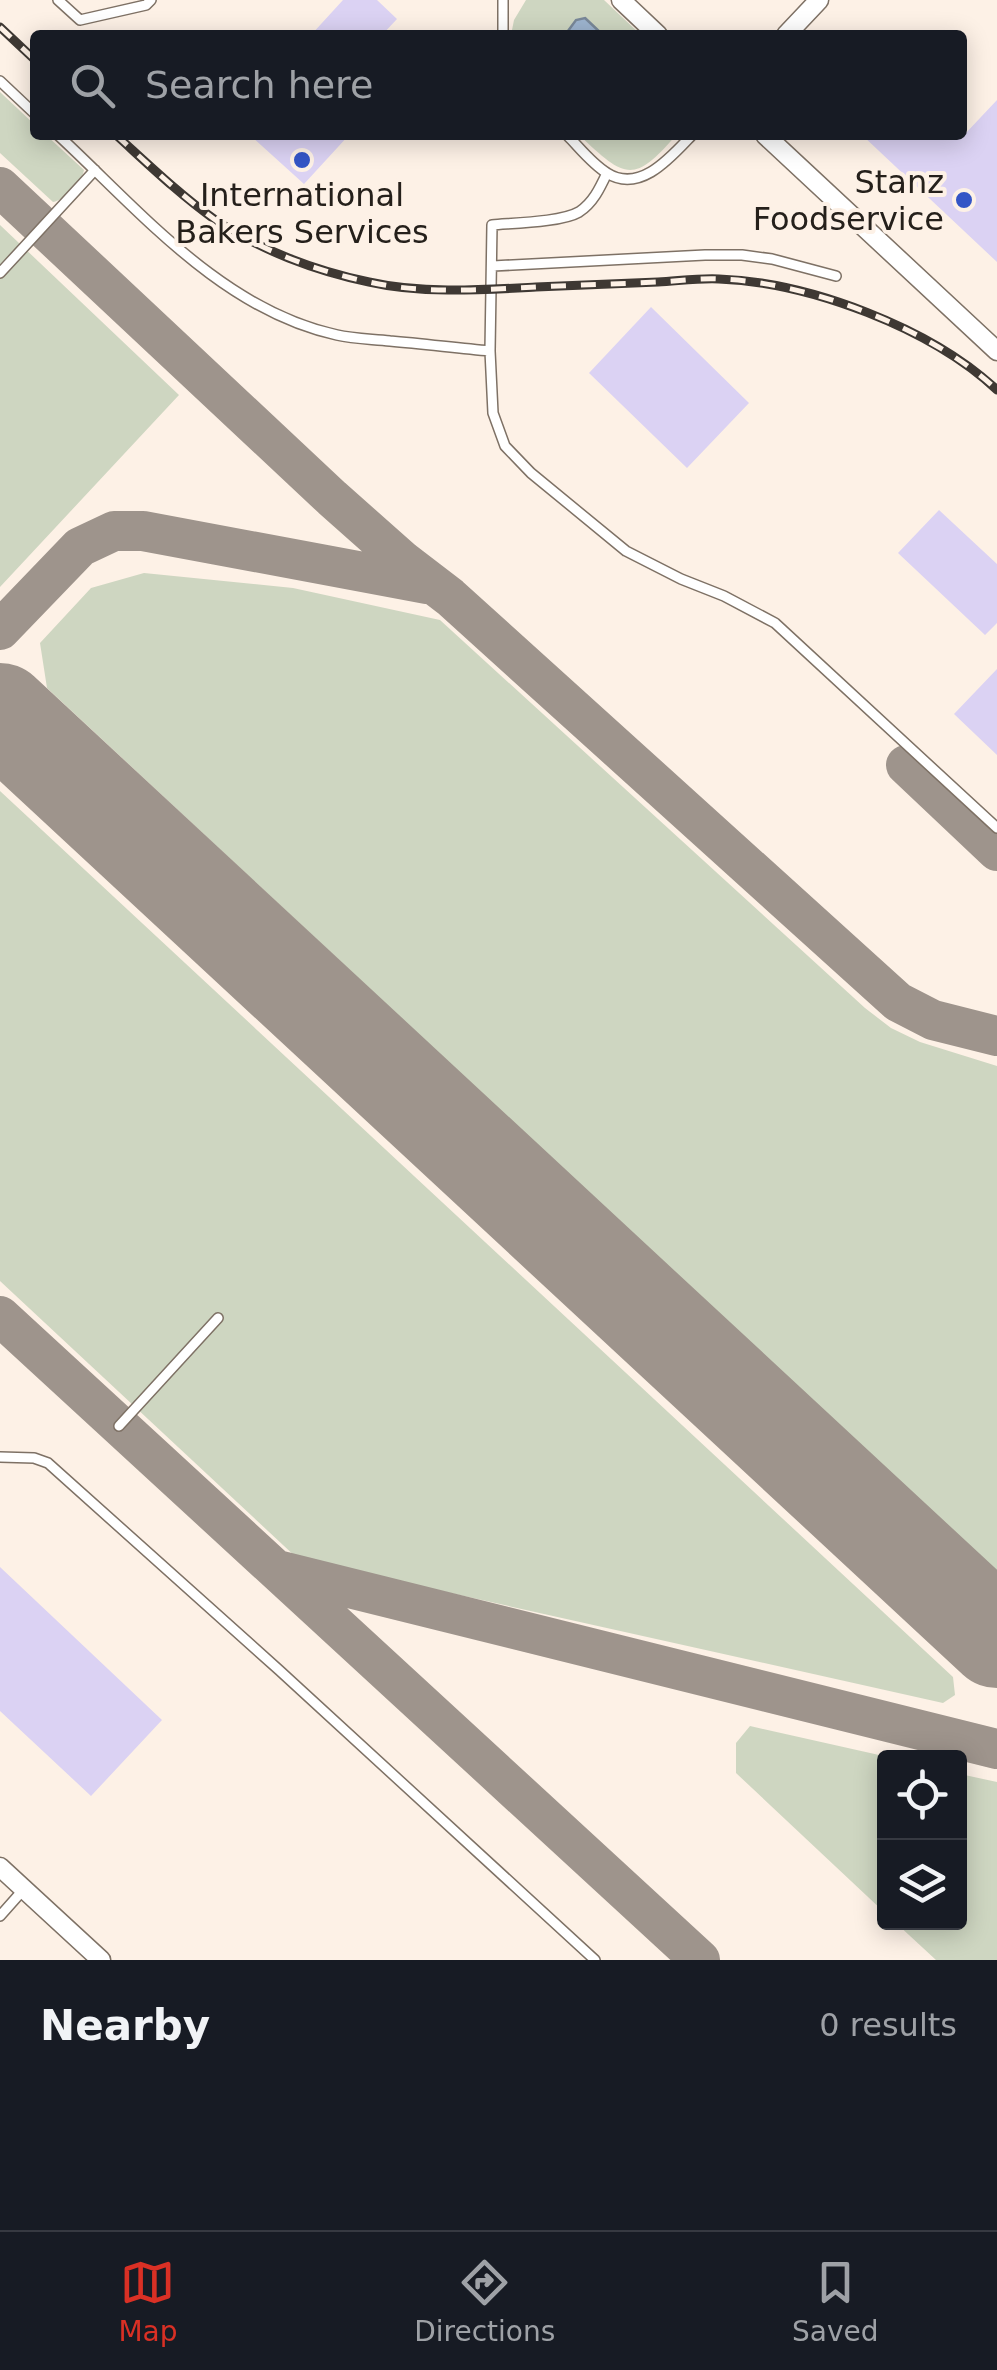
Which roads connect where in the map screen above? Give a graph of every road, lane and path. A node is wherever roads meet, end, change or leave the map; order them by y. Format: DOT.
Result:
graph roads {
  1 [pos="58,0"];
  2 [pos="151,0"];
  3 [pos="503,0"];
  4 [pos="621,0"];
  5 [pos="818,0"];
  6 [pos="503,30"];
  7 [pos="653,30"];
  8 [pos="791,30"];
  9 [pos="0,81"];
  10 [pos="30,109"];
  11 [pos="63,140"];
  12 [pos="572,140"];
  13 [pos="687,140"];
  14 [pos="770,140"];
  15 [pos="95,170"];
  16 [pos="607,173"];
  17 [pos="493,266"];
  18 [pos="0,273"];
  19 [pos="836,276"];
  20 [pos="490,351"];
  21 [pos="997,351"];
  22 [pos="997,828"];
  23 [pos="218,1318"];
  24 [pos="119,1426"];
  25 [pos="0,1457"];
  26 [pos="0,1866"];
  27 [pos="24,1889"];
  28 [pos="0,1916"];
  29 [pos="101,1960"];
  30 [pos="595,1960"];
  1 -- 2 [label="lane"];
  3 -- 6 [label="lane"];
  4 -- 7 [label="street"];
  5 -- 8 [label="street"];
  9 -- 10 [label="lane"];
  11 -- 15 [label="lane"];
  12 -- 16 [label="lane"];
  13 -- 16 [label="lane"];
  14 -- 21 [label="street"];
  15 -- 18 [label="lane"];
  15 -- 20 [label="lane"];
  16 -- 17 [label="lane"];
  17 -- 19 [label="lane"];
  17 -- 20 [label="lane"];
  20 -- 22 [label="lane"];
  23 -- 24 [label="lane"];
  25 -- 30 [label="lane"];
  26 -- 27 [label="street"];
  27 -- 28 [label="lane"];
  27 -- 29 [label="street"];
}
